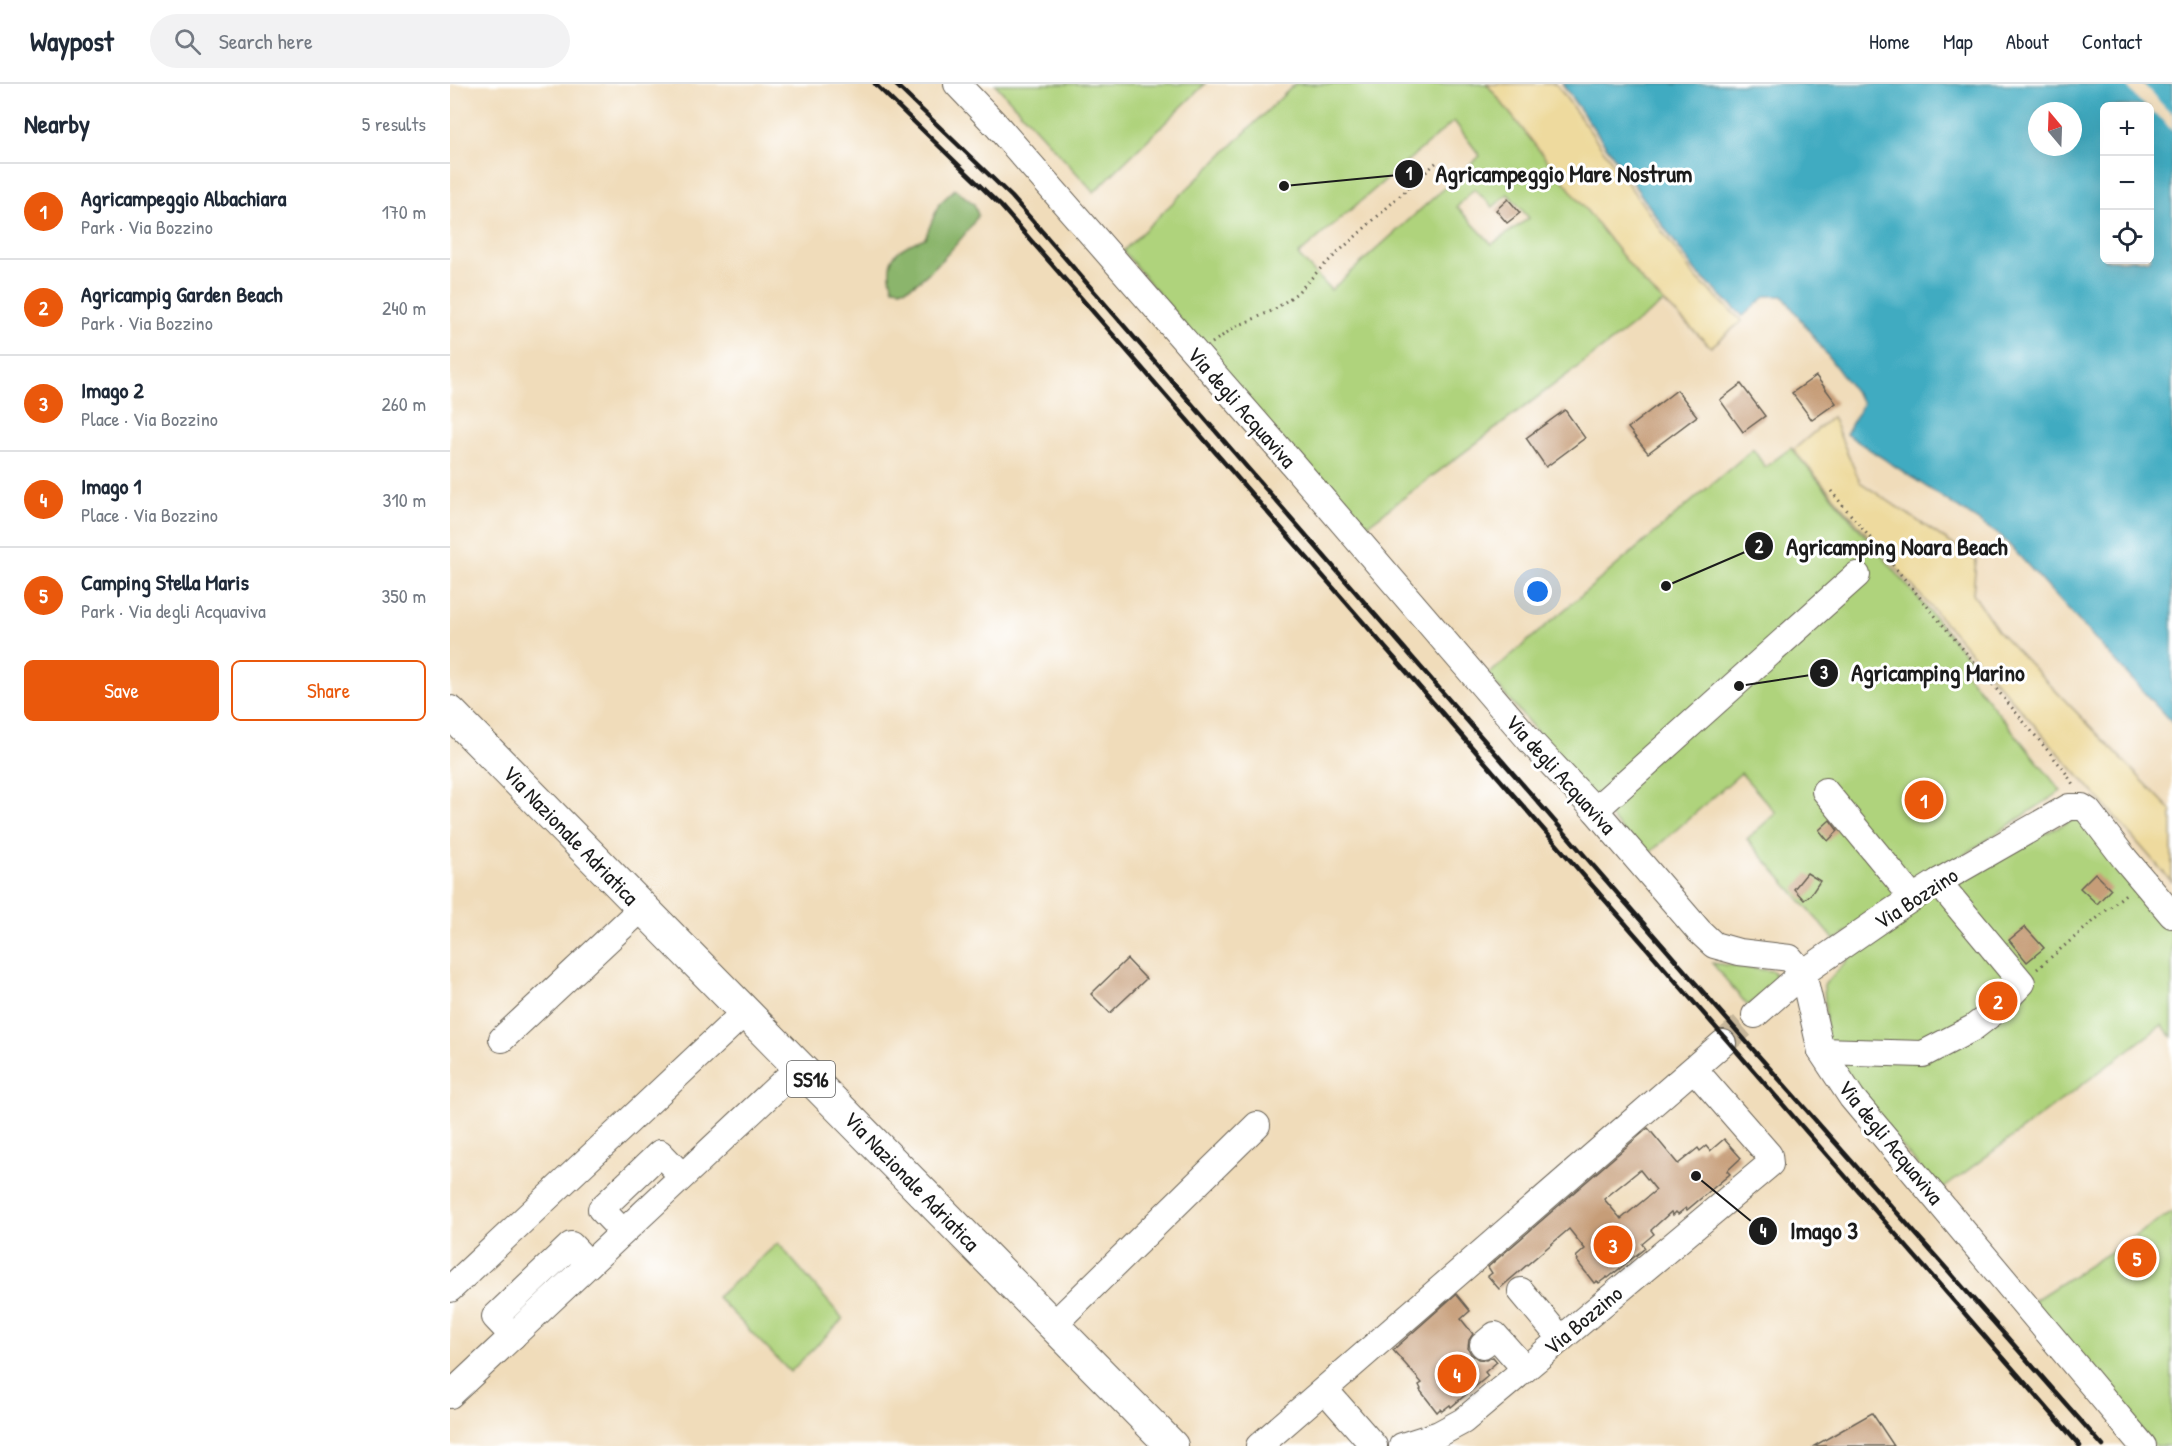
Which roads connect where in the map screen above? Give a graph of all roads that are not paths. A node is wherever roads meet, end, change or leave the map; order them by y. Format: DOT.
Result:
graph roads {
  1 [pos="957,84"];
  2 [pos="1857,575"];
  3 [pos="450,712"];
  4 [pos="1825,791"];
  5 [pos="1595,810"];
  6 [pos="1938,882"];
  7 [pos="1913,898"];
  8 [pos="642,908"];
  9 [pos="2172,915"];
  10 [pos="1803,973"];
  11 [pos="746,1012"];
  12 [pos="1755,1015"];
  13 [pos="502,1039"];
  14 [pos="1722,1043"];
  15 [pos="1821,1051"];
  16 [pos="799,1067"];
  17 [pos="1694,1069"];
  18 [pos="1257,1125"];
  19 [pos="450,1289"];
  20 [pos="1521,1291"];
  21 [pos="1053,1325"];
  22 [pos="1561,1339"];
  23 [pos="1483,1345"];
  24 [pos="1525,1369"];
  25 [pos="1325,1390"];
  26 [pos="450,1395"];
  27 [pos="1172,1446"];
  28 [pos="1259,1446"];
  29 [pos="1374,1446"];
  30 [pos="1402,1446"];
  31 [pos="2143,1446"];
  1 -- 5 [label="street, Via degli Acquaviva"];
  2 -- 5 [label="street"];
  3 -- 8 [label="main road, Via Nazionale Adriatica / SS16"];
  4 -- 7 [label="street"];
  5 -- 10 [label="street, Via degli Acquaviva"];
  6 -- 7 [label="street, Via Bozzino"];
  6 -- 9 [label="street, Via Bozzino"];
  6 -- 15 [label="street"];
  7 -- 10 [label="street, Via Bozzino"];
  8 -- 11 [label="main road, Via Nazionale Adriatica / SS16"];
  8 -- 13 [label="street"];
  10 -- 12 [label="street, Via Bozzino"];
  10 -- 15 [label="street, Via degli Acquaviva"];
  11 -- 16 [label="main road, Via Nazionale Adriatica / SS16"];
  11 -- 19 [label="street"];
  14 -- 17 [label="street"];
  15 -- 31 [label="street, Via degli Acquaviva"];
  16 -- 21 [label="main road, Via Nazionale Adriatica / SS16"];
  16 -- 26 [label="street"];
  17 -- 22 [label="street, Via Bozzino"];
  17 -- 25 [label="street"];
  18 -- 21 [label="street"];
  20 -- 22 [label="street"];
  21 -- 27 [label="main road, Via Nazionale Adriatica / SS16"];
  22 -- 24 [label="street, Via Bozzino"];
  23 -- 24 [label="street"];
  24 -- 30 [label="street, Via Bozzino"];
  25 -- 28 [label="street"];
  25 -- 29 [label="street"];
}
